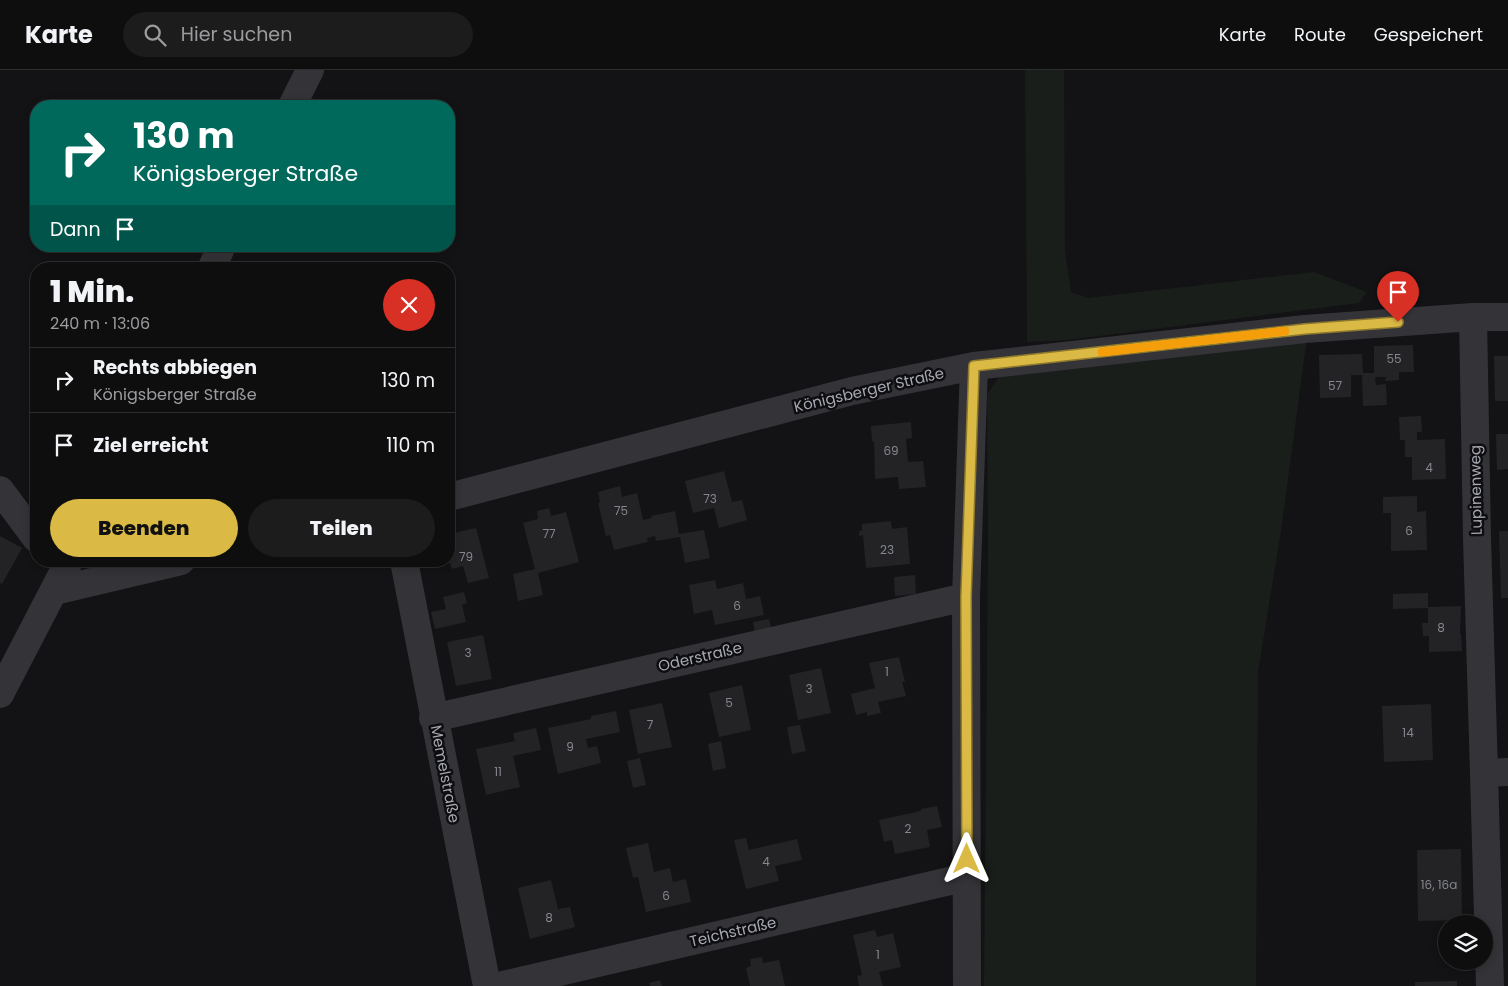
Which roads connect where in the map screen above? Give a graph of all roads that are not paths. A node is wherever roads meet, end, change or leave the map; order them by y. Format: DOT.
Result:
graph roads {
  1 [pos="310,70"];
  2 [pos="295,100"];
  3 [pos="1473,317"];
  4 [pos="1508,317"];
  5 [pos="974,366"];
  6 [pos="0,490"];
  7 [pos="455,495"];
  8 [pos="30,530"];
  9 [pos="66,567"];
  10 [pos="156,567"];
  11 [pos="405,567"];
  12 [pos="54,591"];
  13 [pos="966,597"];
  14 [pos="0,694"];
  15 [pos="433,718"];
  16 [pos="1496,772"];
  17 [pos="967,878"];
  18 [pos="487,986"];
  19 [pos="498,986"];
  20 [pos="967,986"];
  21 [pos="1490,986"];
  1 -- 2 [label="street"];
  3 -- 4 [label="street, Königsberger Straße"];
  3 -- 5 [label="street, Königsberger Straße"];
  3 -- 16 [label="street, Lupinenweg"];
  5 -- 7 [label="street, Königsberger Straße"];
  5 -- 13 [label="street"];
  6 -- 8 [label="street"];
  9 -- 12 [label="street"];
  10 -- 12 [label="street"];
  11 -- 15 [label="street, Memelstraße"];
  12 -- 14 [label="street"];
  13 -- 15 [label="street, Oderstraße"];
  13 -- 17 [label="street"];
  15 -- 18 [label="street, Memelstraße"];
  16 -- 21 [label="street, Lupinenweg"];
  17 -- 19 [label="street, Teichstraße"];
  17 -- 20 [label="street"];
}
